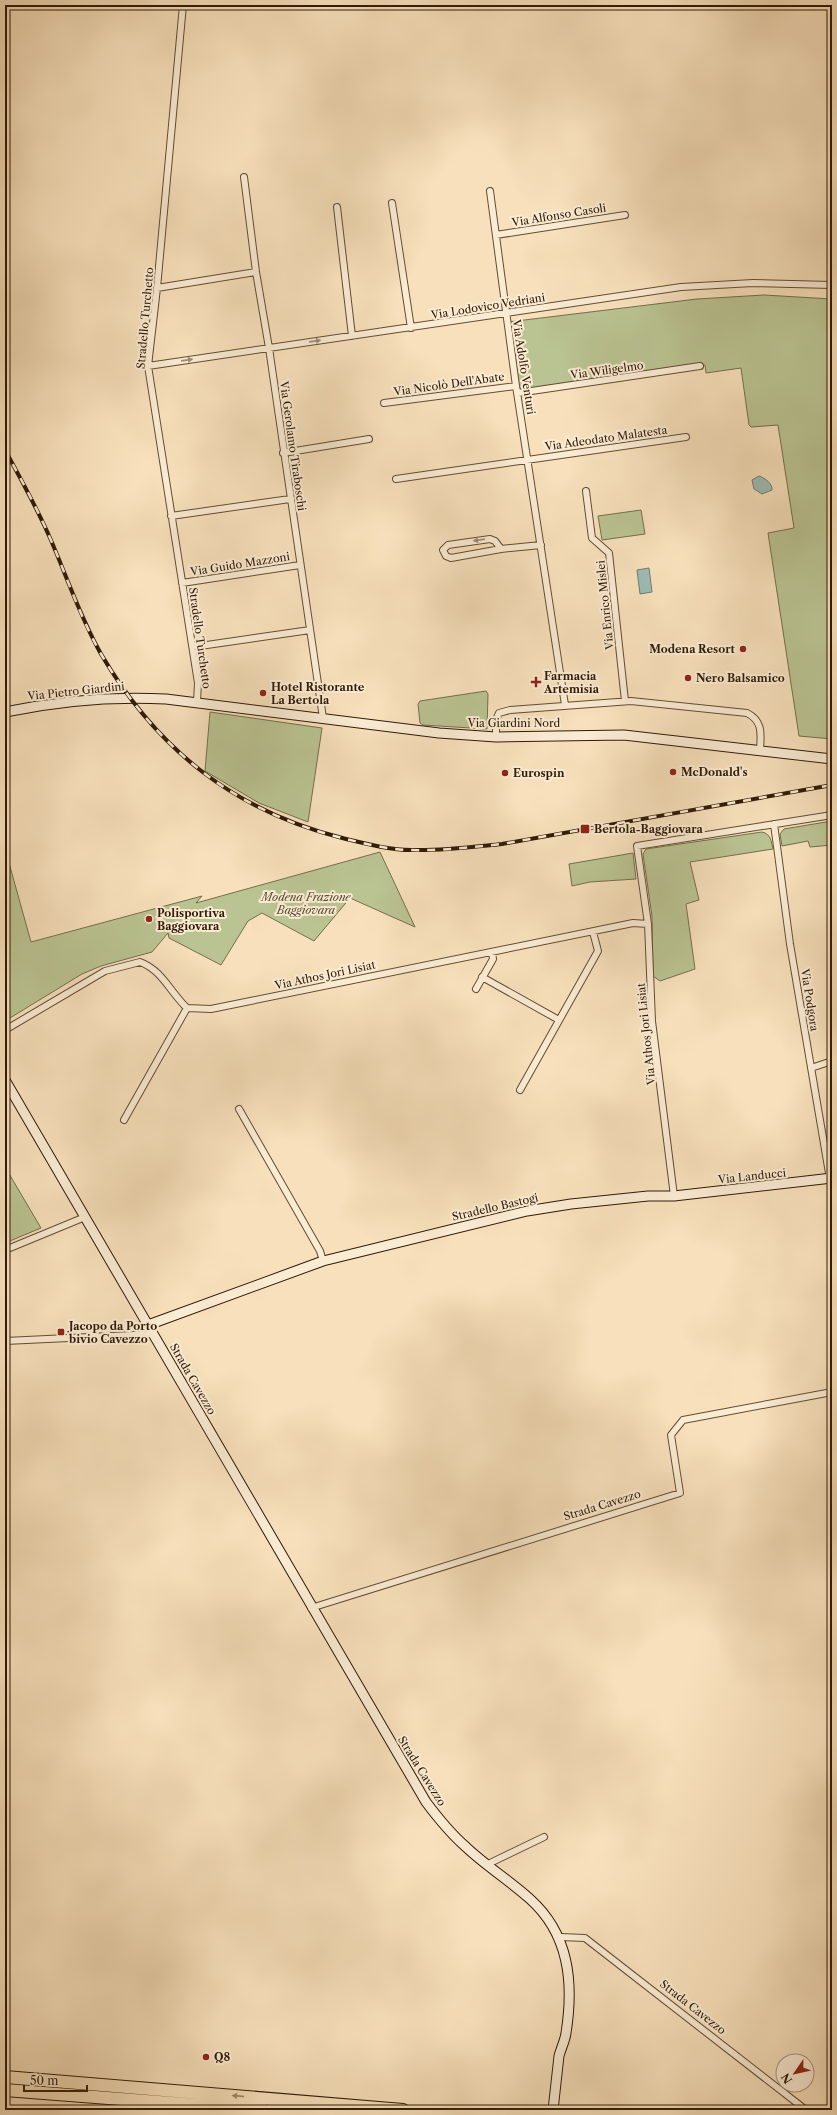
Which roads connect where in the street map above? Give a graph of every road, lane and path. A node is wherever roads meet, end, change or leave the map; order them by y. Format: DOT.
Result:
graph roads {
  1 [pos="183,5"];
  2 [pos="244,177"];
  3 [pos="490,191"];
  4 [pos="392,203"];
  5 [pos="337,207"];
  6 [pos="625,215"];
  7 [pos="496,235"];
  8 [pos="256,272"];
  9 [pos="832,286"];
  10 [pos="157,288"];
  11 [pos="506,313"];
  12 [pos="411,328"];
  13 [pos="352,336"];
  14 [pos="269,348"];
  15 [pos="148,366"];
  16 [pos="700,366"];
  17 [pos="516,386"];
  18 [pos="518,394"];
  19 [pos="384,403"];
  20 [pos="686,437"];
  21 [pos="369,439"];
  22 [pos="283,453"];
  23 [pos="528,460"];
  24 [pos="396,479"];
  25 [pos="586,491"];
  26 [pos="290,499"];
  27 [pos="171,516"];
  28 [pos="541,545"];
  29 [pos="501,549"];
  30 [pos="300,565"];
  31 [pos="182,583"];
  32 [pos="310,630"];
  33 [pos="193,647"];
  34 [pos="625,701"];
  35 [pos="197,702"];
  36 [pos="565,705"];
  37 [pos="5,712"];
  38 [pos="323,718"];
  39 [pos="496,737"];
  40 [pos="760,750"];
  41 [pos="832,759"];
  42 [pos="832,815"];
  43 [pos="774,824"];
  44 [pos="648,924"];
  45 [pos="593,932"];
  46 [pos="492,952"];
  47 [pos="482,977"];
  48 [pos="476,989"];
  49 [pos="186,1008"];
  50 [pos="559,1020"];
  51 [pos="5,1030"];
  52 [pos="832,1061"];
  53 [pos="811,1068"];
  54 [pos="5,1080"];
  55 [pos="520,1090"];
  56 [pos="239,1109"];
  57 [pos="124,1120"];
  58 [pos="831,1179"];
  59 [pos="674,1196"];
  60 [pos="85,1217"];
  61 [pos="5,1250"];
  62 [pos="323,1261"];
  63 [pos="148,1325"];
  64 [pos="153,1334"];
  65 [pos="6,1338"];
  66 [pos="832,1392"];
  67 [pos="312,1608"];
  68 [pos="544,1837"];
  69 [pos="488,1864"];
  70 [pos="560,1937"];
  71 [pos="5,2077"];
  72 [pos="5,2090"];
  73 [pos="553,2109"];
  74 [pos="263,2110"];
  75 [pos="403,2110"];
  76 [pos="806,2110"];
  1 -- 10 [label="street, Stradello Turchetto"];
  2 -- 8 [label="street, Via Gerolamo Tiraboschi"];
  3 -- 7 [label="street, Via Adolfo Venturi"];
  4 -- 12 [label="street"];
  5 -- 13 [label="street"];
  6 -- 7 [label="street, Via Alfonso Casoli"];
  7 -- 11 [label="street, Via Adolfo Venturi"];
  8 -- 10 [label="street"];
  8 -- 14 [label="street, Via Gerolamo Tiraboschi"];
  9 -- 11 [label="street, Via Lodovico Vedriani"];
  10 -- 15 [label="street, Stradello Turchetto"];
  11 -- 12 [label="street, Via Lodovico Vedriani"];
  11 -- 17 [label="street, Via Adolfo Venturi"];
  12 -- 13 [label="street, Via Lodovico Vedriani"];
  14 -- 13 [label="street, Via Lodovico Vedriani, one-way"];
  15 -- 14 [label="street, Via Lodovico Vedriani, one-way"];
  14 -- 22 [label="street, Via Gerolamo Tiraboschi"];
  15 -- 27 [label="street, Stradello Turchetto"];
  16 -- 18 [label="street, Via Wiligelmo"];
  17 -- 18 [label="street, Via Adolfo Venturi"];
  17 -- 19 [label="street, Via Nicolò Dell'Abate"];
  18 -- 23 [label="street, Via Adolfo Venturi"];
  20 -- 23 [label="street, Via Adeodato Malatesta"];
  21 -- 22 [label="street"];
  22 -- 26 [label="street, Via Gerolamo Tiraboschi"];
  23 -- 24 [label="street, Via Adeodato Malatesta"];
  23 -- 28 [label="street, Via Adolfo Venturi"];
  25 -- 34 [label="street, Via Enrico Mislei"];
  26 -- 27 [label="street"];
  26 -- 30 [label="street, Via Gerolamo Tiraboschi"];
  27 -- 31 [label="street, Stradello Turchetto"];
  28 -- 29 [label="street"];
  28 -- 36 [label="street, Via Adolfo Venturi"];
  29 -- 29 [label="street, one-way"];
  30 -- 31 [label="street, Via Guido Mazzoni"];
  30 -- 32 [label="street, Via Gerolamo Tiraboschi"];
  31 -- 33 [label="street, Stradello Turchetto"];
  32 -- 33 [label="street"];
  32 -- 38 [label="street, Via Gerolamo Tiraboschi"];
  33 -- 35 [label="street, Stradello Turchetto"];
  34 -- 36 [label="street"];
  34 -- 40 [label="street"];
  35 -- 37 [label="street, Via Pietro Giardini"];
  35 -- 38 [label="street, Via Giardini Nord"];
  36 -- 39 [label="street"];
  38 -- 39 [label="street, Via Giardini Nord"];
  39 -- 40 [label="street, Via Giardini Nord"];
  40 -- 41 [label="street, Via Giardini Nord"];
  42 -- 43 [label="street"];
  43 -- 44 [label="street"];
  43 -- 53 [label="street, Via Podgora"];
  44 -- 45 [label="street, Via Athos Jori Lisiat"];
  44 -- 59 [label="street, Via Athos Jori Lisiat"];
  45 -- 46 [label="street, Via Athos Jori Lisiat"];
  45 -- 50 [label="street"];
  46 -- 47 [label="street"];
  46 -- 49 [label="street, Via Athos Jori Lisiat"];
  47 -- 48 [label="street"];
  47 -- 50 [label="street"];
  49 -- 51 [label="street"];
  49 -- 57 [label="street"];
  50 -- 55 [label="street"];
  52 -- 53 [label="street"];
  53 -- 58 [label="street, Via Podgora"];
  54 -- 60 [label="street, Strada Cavezzo"];
  56 -- 62 [label="street"];
  58 -- 59 [label="street, Via Landucci"];
  59 -- 62 [label="street, Stradello Bastogi"];
  60 -- 61 [label="street"];
  60 -- 63 [label="street, Strada Cavezzo"];
  62 -- 63 [label="street, Stradello Bastogi"];
  63 -- 64 [label="street, Strada Cavezzo"];
  64 -- 65 [label="street"];
  64 -- 67 [label="street, Strada Cavezzo"];
  66 -- 67 [label="street, Strada Cavezzo"];
  67 -- 69 [label="street, Strada Cavezzo"];
  68 -- 69 [label="street"];
  69 -- 70 [label="street, Strada Cavezzo"];
  70 -- 73 [label="street, Strada Cavezzo"];
  70 -- 76 [label="street, Strada Cavezzo"];
  75 -- 71 [label="highway, one-way"];
  72 -- 74 [label="highway"];
}
